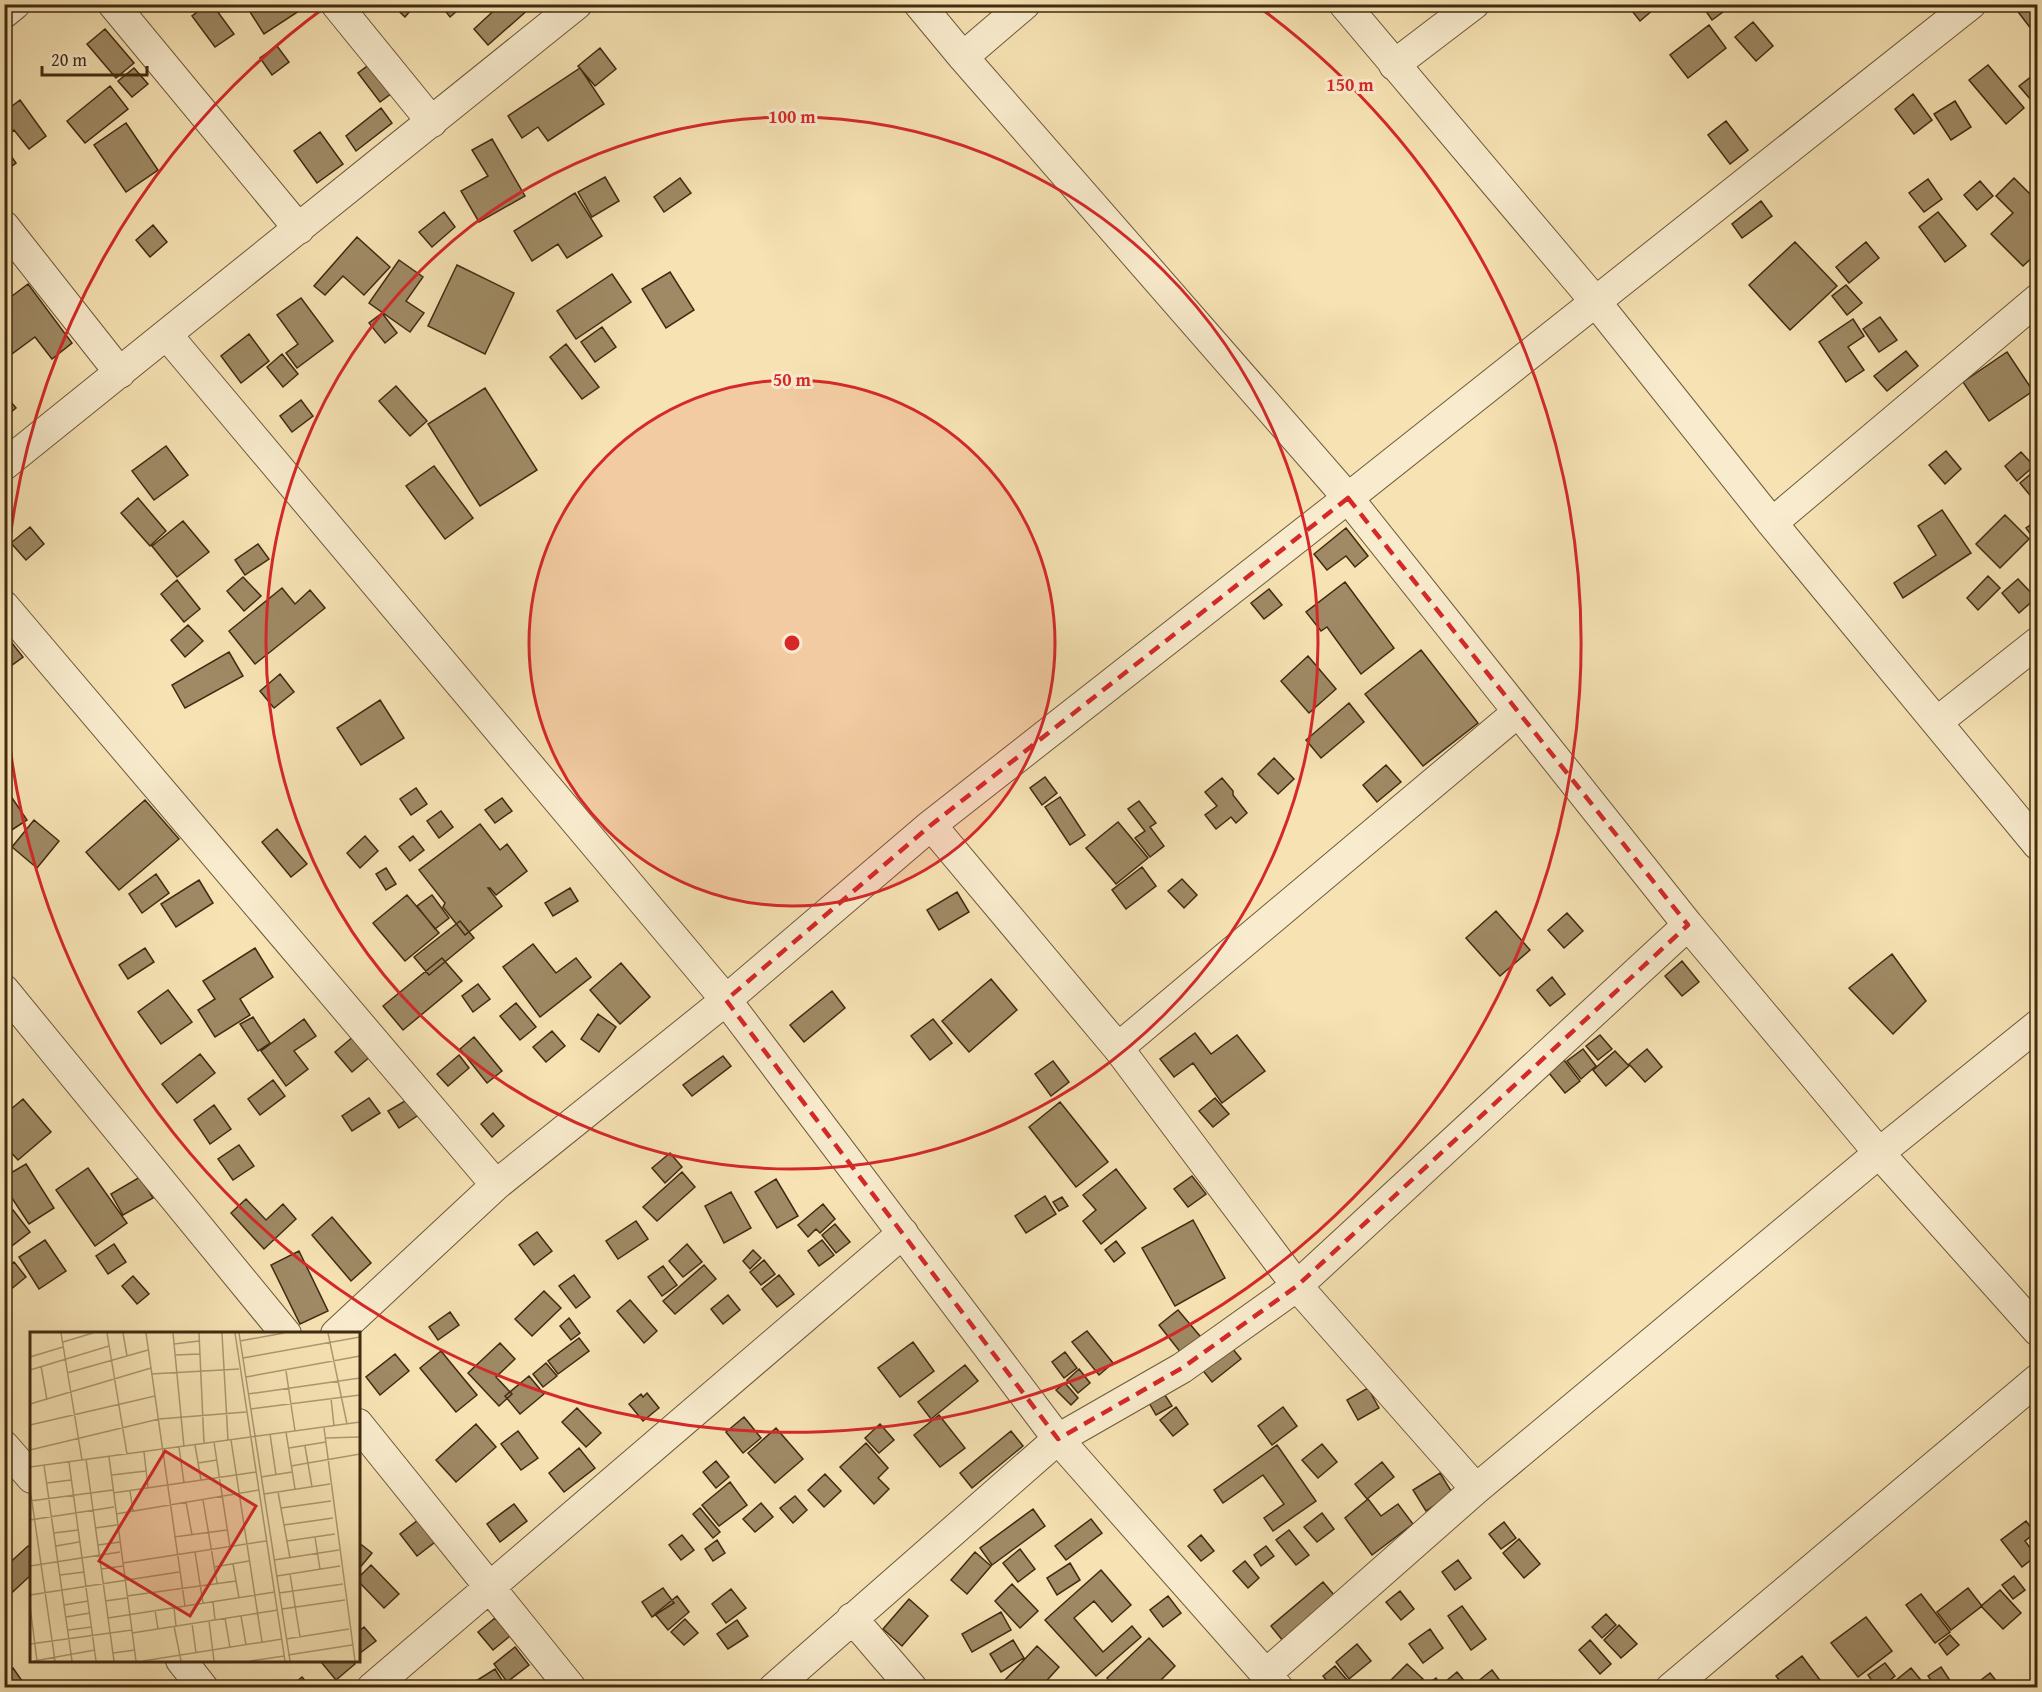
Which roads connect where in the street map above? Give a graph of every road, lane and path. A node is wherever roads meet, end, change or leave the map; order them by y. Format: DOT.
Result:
graph roads {
  1 [pos="15,4"];
  2 [pos="113,4"];
  3 [pos="336,4"];
  4 [pos="578,4"];
  5 [pos="920,4"];
  6 [pos="1025,4"];
  7 [pos="1344,4"];
  8 [pos="1474,4"];
  9 [pos="1971,4"];
  10 [pos="4,13"];
  11 [pos="963,57"];
  12 [pos="1394,65"];
  13 [pos="432,122"];
  14 [pos="4,226"];
  15 [pos="299,229"];
  16 [pos="2037,299"];
  17 [pos="1595,301"];
  18 [pos="167,335"];
  19 [pos="120,373"];
  20 [pos="4,465"];
  21 [pos="1348,498"];
  22 [pos="1772,523"];
  23 [pos="4,606"];
  24 [pos="2037,642"];
  25 [pos="1518,712"];
  26 [pos="1937,722"];
  27 [pos="931,825"];
  28 [pos="2037,845"];
  29 [pos="1688,925"];
  30 [pos="4,990"];
  31 [pos="726,1000"];
  32 [pos="2037,1025"];
  33 [pos="1118,1048"];
  34 [pos="1879,1154"];
  35 [pos="496,1185"];
  36 [pos="903,1233"];
  37 [pos="1297,1286"];
  38 [pos="2037,1331"];
  39 [pos="284,1332"];
  40 [pos="338,1332"];
  41 [pos="2037,1379"];
  42 [pos="360,1427"];
  43 [pos="1058,1440"];
  44 [pos="4,1446"];
  45 [pos="30,1476"];
  46 [pos="1476,1489"];
  47 [pos="488,1587"];
  48 [pos="852,1618"];
  49 [pos="183,1662"];
  50 [pos="1272,1681"];
  51 [pos="203,1688"];
  52 [pos="372,1688"];
  53 [pos="571,1688"];
  54 [pos="774,1688"];
  55 [pos="912,1688"];
  56 [pos="1671,1688"];
  1 -- 10 [label="street"];
  2 -- 15 [label="street"];
  3 -- 13 [label="street"];
  4 -- 13 [label="street"];
  5 -- 11 [label="street"];
  6 -- 11 [label="street"];
  7 -- 12 [label="street"];
  8 -- 12 [label="street"];
  9 -- 17 [label="street"];
  11 -- 21 [label="street"];
  12 -- 17 [label="street"];
  13 -- 15 [label="street"];
  14 -- 19 [label="street"];
  15 -- 18 [label="street"];
  16 -- 22 [label="street"];
  17 -- 21 [label="street"];
  17 -- 22 [label="street"];
  18 -- 19 [label="street"];
  18 -- 31 [label="street"];
  19 -- 20 [label="street"];
  21 -- 25 [label="street"];
  21 -- 27 [label="street"];
  22 -- 26 [label="street"];
  23 -- 35 [label="street"];
  24 -- 26 [label="street"];
  25 -- 29 [label="street"];
  25 -- 33 [label="street"];
  26 -- 28 [label="street"];
  27 -- 31 [label="street"];
  27 -- 33 [label="street"];
  29 -- 34 [label="street"];
  29 -- 37 [label="street"];
  30 -- 39 [label="street"];
  31 -- 35 [label="street"];
  31 -- 36 [label="street"];
  32 -- 34 [label="street"];
  33 -- 37 [label="street"];
  34 -- 38 [label="street"];
  34 -- 46 [label="street"];
  35 -- 40 [label="street"];
  36 -- 43 [label="street"];
  36 -- 47 [label="street"];
  37 -- 43 [label="street"];
  37 -- 46 [label="street"];
  41 -- 56 [label="street"];
  42 -- 47 [label="street"];
  43 -- 48 [label="street"];
  43 -- 50 [label="street"];
  44 -- 45 [label="street"];
  46 -- 50 [label="street"];
  47 -- 52 [label="street"];
  47 -- 53 [label="street"];
  48 -- 54 [label="street"];
  48 -- 55 [label="street"];
  49 -- 51 [label="street"];
}
